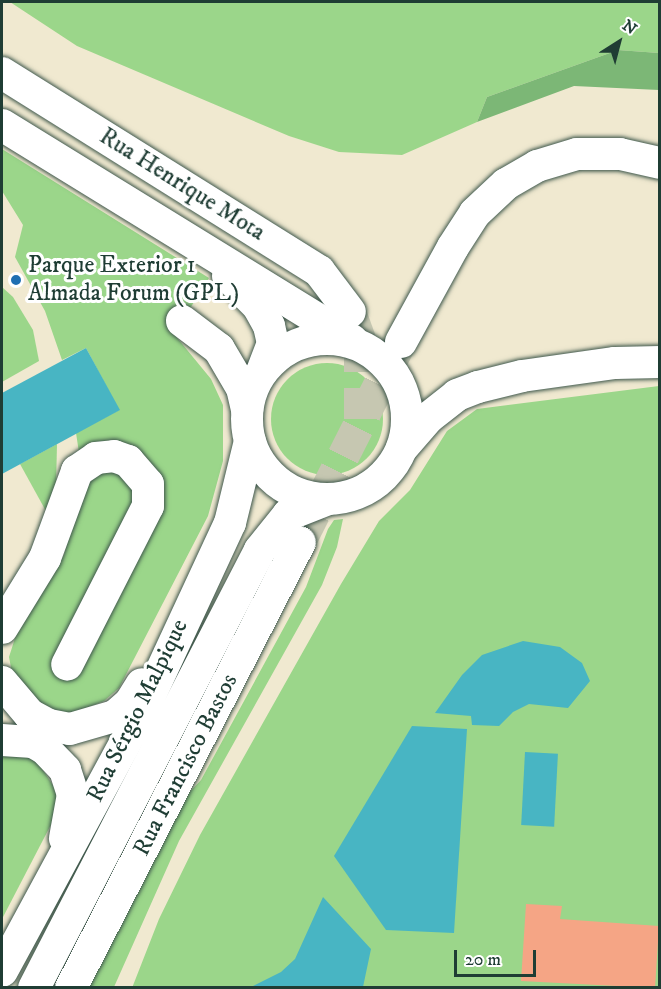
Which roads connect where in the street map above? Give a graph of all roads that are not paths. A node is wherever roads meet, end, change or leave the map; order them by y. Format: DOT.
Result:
graph roads {
  1 [pos="2,73"];
  2 [pos="2,125"];
  3 [pos="660,163"];
  4 [pos="192,243"];
  5 [pos="350,312"];
  6 [pos="183,321"];
  7 [pos="401,342"];
  8 [pos="365,349"];
  9 [pos="660,362"];
  10 [pos="262,372"];
  11 [pos="247,410"];
  12 [pos="250,441"];
  13 [pos="402,448"];
  14 [pos="328,499"];
  15 [pos="300,542"];
  16 [pos="187,609"];
  17 [pos="2,628"];
  18 [pos="67,665"];
  19 [pos="2,682"];
  20 [pos="2,740"];
  21 [pos="31,915"];
  22 [pos="2,971"];
  23 [pos="34,987"];
  24 [pos="71,987"];
  1 -- 5 [label="street, Rua Henrique Mota"];
  2 -- 4 [label="street, Rua Henrique Mota"];
  3 -- 7 [label="street"];
  4 -- 8 [label="street, Rua Henrique Mota"];
  4 -- 10 [label="street, Rua Henrique Mota"];
  6 -- 11 [label="street"];
  8 -- 10 [label="street"];
  8 -- 13 [label="street"];
  9 -- 13 [label="street"];
  10 -- 11 [label="street"];
  11 -- 12 [label="street"];
  12 -- 14 [label="street"];
  12 -- 16 [label="street, Rua Sérgio Malpique"];
  13 -- 14 [label="street"];
  14 -- 23 [label="street, Rua Sérgio Malpique"];
  15 -- 24 [label="street, Rua Francisco Bastos"];
  16 -- 19 [label="street"];
  16 -- 21 [label="street, Rua Sérgio Malpique"];
  17 -- 18 [label="street"];
  20 -- 21 [label="street"];
  21 -- 22 [label="street, Rua Sérgio Malpique"];
}
